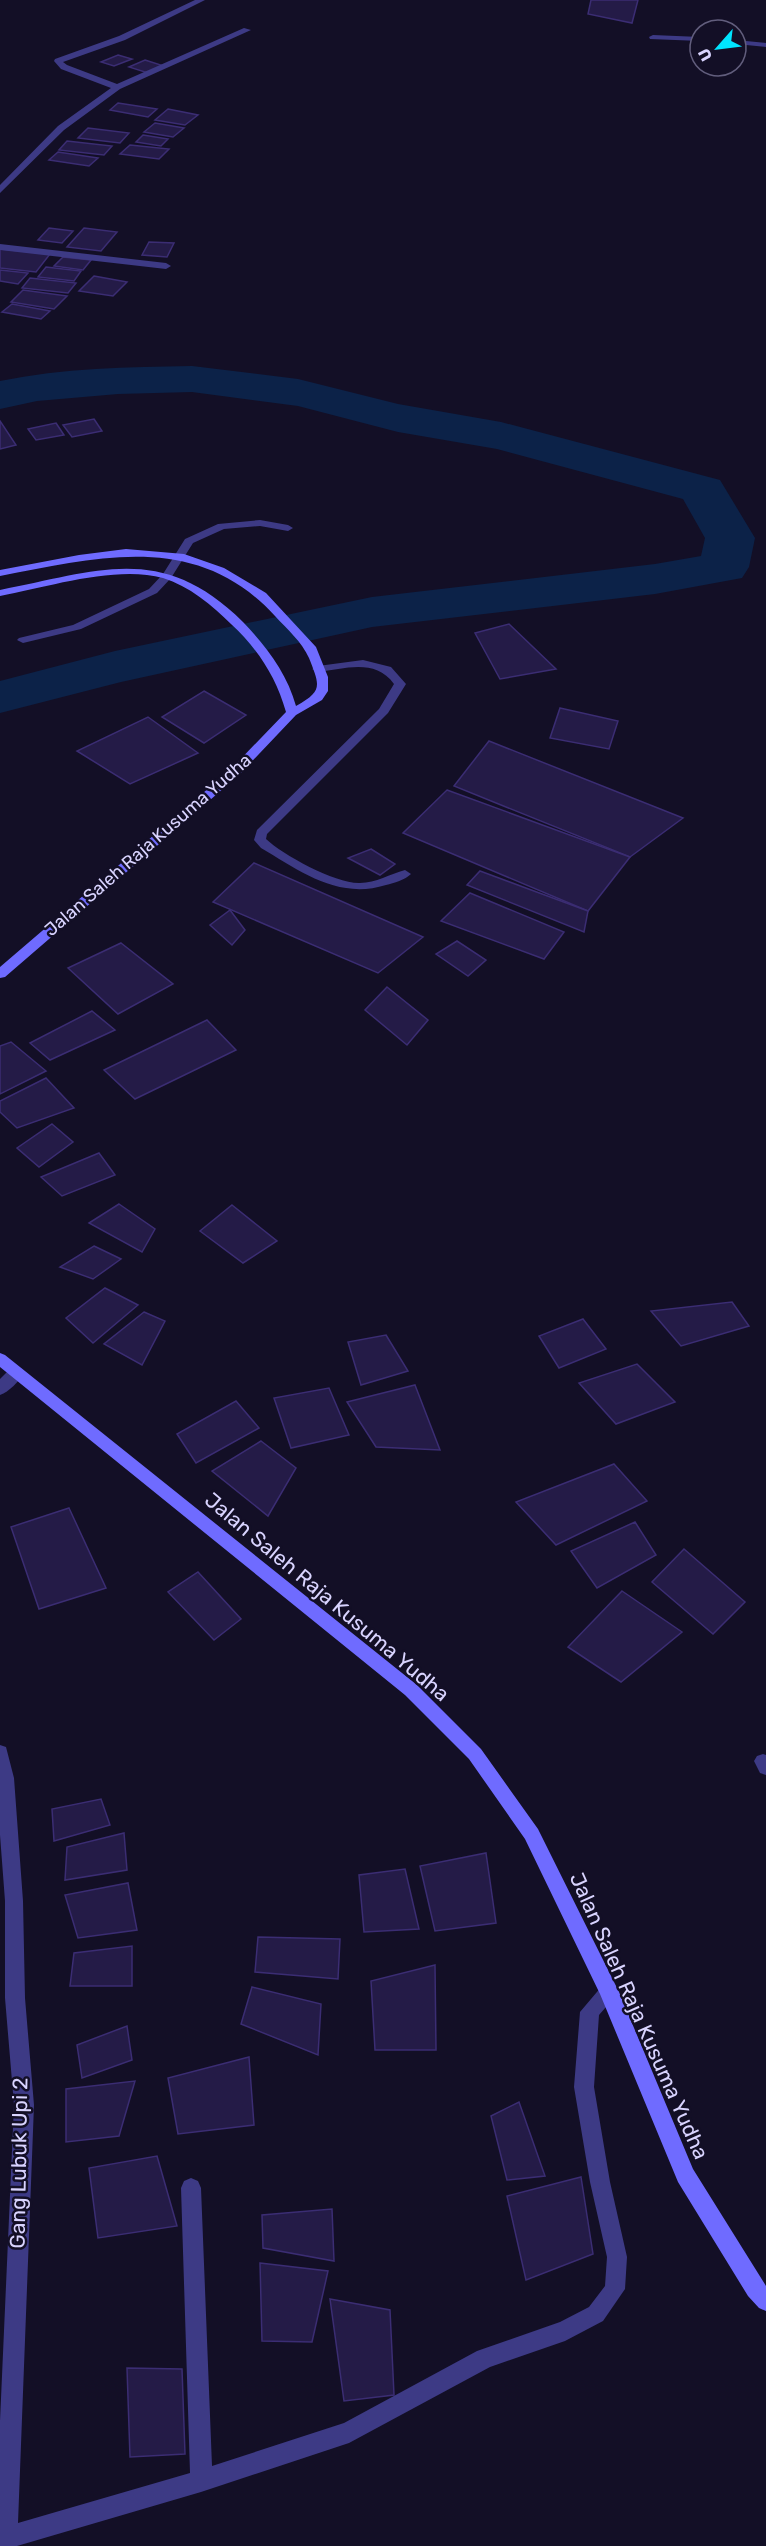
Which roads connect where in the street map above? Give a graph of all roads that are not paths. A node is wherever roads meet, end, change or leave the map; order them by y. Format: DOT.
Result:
graph roads {
  1 [pos="201,0"];
  2 [pos="247,30"];
  3 [pos="653,37"];
  4 [pos="688,38"];
  5 [pos="748,43"];
  6 [pos="766,45"];
  7 [pos="117,87"];
  8 [pos="0,190"];
  9 [pos="0,247"];
  10 [pos="166,266"];
  11 [pos="288,528"];
  12 [pos="180,556"];
  13 [pos="0,573"];
  14 [pos="166,576"];
  15 [pos="0,593"];
  16 [pos="23,640"];
  17 [pos="318,669"];
  18 [pos="292,713"];
  19 [pos="405,874"];
  20 [pos="0,974"];
  21 [pos="0,1359"];
  22 [pos="16,1373"];
  23 [pos="0,1389"];
  24 [pos="0,1752"];
  25 [pos="609,1992"];
  26 [pos="190,2188"];
  27 [pos="762,2291"];
  28 [pos="201,2481"];
  29 [pos="6,2542"];
  1 -- 7 [label="street"];
  2 -- 7 [label="street"];
  3 -- 4 [label="street"];
  5 -- 6 [label="street"];
  7 -- 8 [label="street"];
  9 -- 10 [label="street"];
  11 -- 12 [label="street"];
  12 -- 13 [label="street, Jalan Saleh Raja Kusuma Yudha"];
  12 -- 14 [label="street"];
  12 -- 17 [label="street, Jalan Saleh Raja Kusuma Yudha"];
  14 -- 15 [label="street"];
  14 -- 16 [label="street"];
  14 -- 18 [label="street"];
  17 -- 18 [label="street, Jalan Saleh Raja Kusuma Yudha"];
  17 -- 19 [label="street"];
  18 -- 20 [label="street, Jalan Saleh Raja Kusuma Yudha"];
  21 -- 22 [label="street, Jalan Saleh Raja Kusuma Yudha"];
  22 -- 23 [label="street"];
  22 -- 25 [label="street, Jalan Saleh Raja Kusuma Yudha"];
  24 -- 29 [label="street, Gang Lubuk Upi 2"];
  25 -- 27 [label="street, Jalan Saleh Raja Kusuma Yudha"];
  25 -- 28 [label="street"];
  26 -- 28 [label="street"];
  28 -- 29 [label="street"];
}
